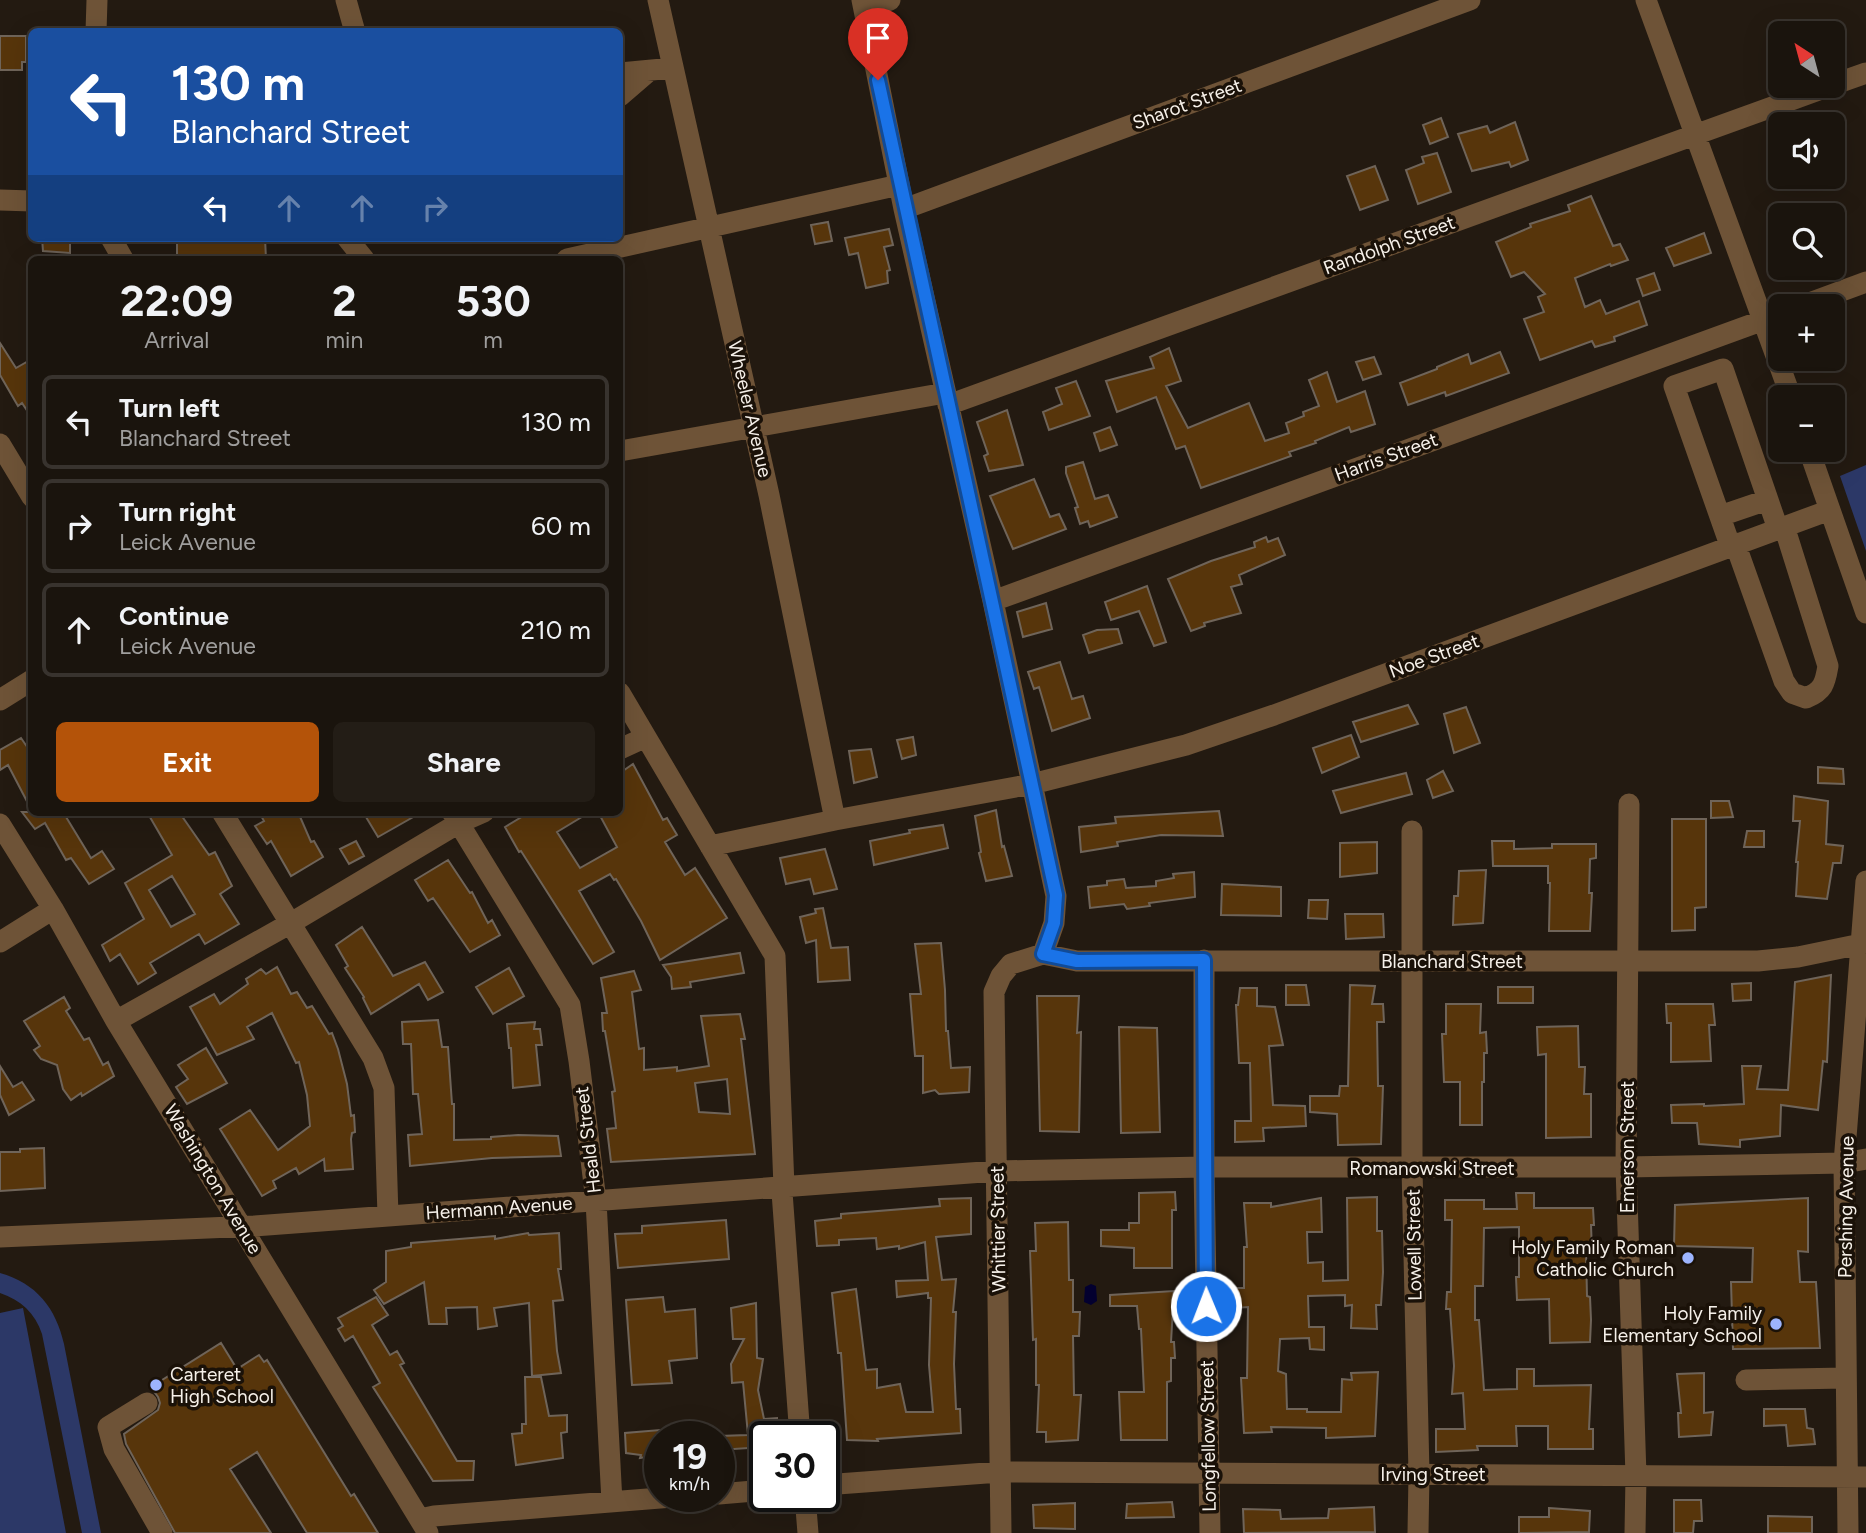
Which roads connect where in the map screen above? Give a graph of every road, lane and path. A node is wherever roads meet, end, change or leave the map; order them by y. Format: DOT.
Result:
graph roads {
  1 [pos="97,0"];
  2 [pos="346,0"];
  3 [pos="658,0"];
  4 [pos="890,0"];
  5 [pos="1470,0"];
  6 [pos="1646,0"];
  7 [pos="863,5"];
  8 [pos="96,28"];
  9 [pos="354,28"];
  10 [pos="674,68"];
  11 [pos="649,71"];
  12 [pos="623,73"];
  13 [pos="1866,73"];
  14 [pos="1845,80"];
  15 [pos="623,93"];
  16 [pos="1795,98"];
  17 [pos="1695,134"];
  18 [pos="900,185"];
  19 [pos="0,200"];
  20 [pos="28,201"];
  21 [pos="904,209"];
  22 [pos="708,226"];
  23 [pos="350,242"];
  24 [pos="362,256"];
  25 [pos="580,256"];
  26 [pos="1866,282"];
  27 [pos="1834,294"];
  28 [pos="1768,310"];
  29 [pos="1768,318"];
  30 [pos="946,399"];
  31 [pos="754,427"];
  32 [pos="0,444"];
  33 [pos="623,450"];
  34 [pos="1813,462"];
  35 [pos="28,490"];
  36 [pos="1767,499"];
  37 [pos="1830,510"];
  38 [pos="1720,516"];
  39 [pos="1781,527"];
  40 [pos="1733,544"];
  41 [pos="993,601"];
  42 [pos="1866,613"];
  43 [pos="28,682"];
  44 [pos="623,698"];
  45 [pos="0,700"];
  46 [pos="646,737"];
  47 [pos="623,748"];
  48 [pos="1032,784"];
  49 [pos="1629,804"];
  50 [pos="224,816"];
  51 [pos="456,818"];
  52 [pos="835,820"];
  53 [pos="0,824"];
  54 [pos="1412,831"];
  55 [pos="710,846"];
  56 [pos="1866,881"];
  57 [pos="53,909"];
  58 [pos="290,923"];
  59 [pos="0,942"];
  60 [pos="1861,944"];
  61 [pos="1043,954"];
  62 [pos="1204,960"];
  63 [pos="1412,961"];
  64 [pos="1629,961"];
  65 [pos="1861,1001"];
  66 [pos="116,1021"];
  67 [pos="1866,1160"];
  68 [pos="1844,1163"];
  69 [pos="1204,1167"];
  70 [pos="1626,1167"];
  71 [pos="1412,1168"];
  72 [pos="997,1171"];
  73 [pos="784,1187"];
  74 [pos="596,1201"];
  75 [pos="388,1216"];
  76 [pos="242,1227"];
  77 [pos="0,1237"];
  78 [pos="1845,1378"];
  79 [pos="1746,1380"];
  80 [pos="147,1403"];
  81 [pos="799,1421"];
  82 [pos="1000,1472"];
  83 [pos="1208,1473"];
  84 [pos="1419,1474"];
  85 [pos="1636,1476"];
  86 [pos="1856,1478"];
  87 [pos="840,1484"];
  88 [pos="644,1499"];
  89 [pos="612,1502"];
  90 [pos="806,1512"];
  91 [pos="424,1526"];
  92 [pos="162,1533"];
  93 [pos="808,1533"];
  94 [pos="1001,1533"];
  95 [pos="1210,1533"];
  96 [pos="1418,1533"];
  97 [pos="1635,1533"];
  98 [pos="1848,1533"];
  1 -- 8 [label="street"];
  2 -- 9 [label="street"];
  3 -- 10 [label="street, Wheeler Avenue"];
  4 -- 7 [label="street"];
  5 -- 21 [label="street, Sharot Street"];
  6 -- 17 [label="street"];
  7 -- 18 [label="street"];
  10 -- 11 [label="street"];
  10 -- 22 [label="street, Wheeler Avenue"];
  11 -- 12 [label="street"];
  11 -- 15 [label="street"];
  13 -- 14 [label="street, Randolph Street"];
  16 -- 17 [label="street, Randolph Street"];
  17 -- 28 [label="street"];
  17 -- 30 [label="street, Randolph Street"];
  18 -- 21 [label="street"];
  18 -- 22 [label="street"];
  19 -- 20 [label="street"];
  21 -- 30 [label="street"];
  22 -- 25 [label="street"];
  22 -- 31 [label="street, Wheeler Avenue"];
  23 -- 24 [label="street"];
  26 -- 27 [label="street"];
  29 -- 41 [label="street, Harris Street"];
  30 -- 31 [label="street, Randolph Street"];
  30 -- 41 [label="street"];
  31 -- 33 [label="street, Randolph Street"];
  31 -- 52 [label="street, Wheeler Avenue"];
  32 -- 35 [label="street"];
  34 -- 37 [label="street"];
  36 -- 38 [label="street"];
  36 -- 38 [label="street"];
  36 -- 39 [label="street"];
  37 -- 39 [label="street, Noe Street"];
  37 -- 42 [label="street"];
  38 -- 40 [label="street"];
  39 -- 40 [label="street, Noe Street"];
  39 -- 40 [label="street"];
  40 -- 48 [label="street, Noe Street"];
  41 -- 48 [label="street"];
  43 -- 45 [label="street"];
  44 -- 46 [label="street"];
  46 -- 47 [label="street"];
  46 -- 55 [label="street"];
  48 -- 52 [label="street, Noe Street"];
  48 -- 61 [label="street"];
  49 -- 64 [label="street, Emerson Street"];
  50 -- 58 [label="street"];
  51 -- 58 [label="street"];
  51 -- 74 [label="street, Heald Street"];
  52 -- 55 [label="street, Noe Street"];
  53 -- 57 [label="street, Washington Avenue"];
  54 -- 63 [label="street, Lowell Street"];
  55 -- 73 [label="street"];
  56 -- 60 [label="street, Pershing Avenue"];
  57 -- 59 [label="street"];
  57 -- 66 [label="street, Washington Avenue"];
  58 -- 66 [label="street"];
  58 -- 75 [label="street"];
  60 -- 64 [label="street, Blanchard Street"];
  60 -- 65 [label="street, Pershing Avenue"];
  61 -- 62 [label="street, Blanchard Street"];
  61 -- 72 [label="street, Whittier Street"];
  62 -- 63 [label="street, Blanchard Street"];
  62 -- 69 [label="street, Longfellow Street"];
  63 -- 64 [label="street, Blanchard Street"];
  63 -- 71 [label="street, Lowell Street"];
  64 -- 70 [label="street, Emerson Street"];
  65 -- 68 [label="street, Pershing Avenue"];
  66 -- 76 [label="street, Washington Avenue"];
  67 -- 68 [label="street, Romanowski Street"];
  68 -- 70 [label="street, Romanowski Street"];
  68 -- 78 [label="street, Pershing Avenue"];
  69 -- 71 [label="street, Romanowski Street"];
  69 -- 72 [label="street, Romanowski Street"];
  69 -- 83 [label="street, Longfellow Street"];
  70 -- 71 [label="street, Romanowski Street"];
  70 -- 85 [label="street, Emerson Street"];
  71 -- 84 [label="street, Lowell Street"];
  72 -- 73 [label="street, Hermann Avenue"];
  72 -- 82 [label="street, Whittier Street"];
  73 -- 74 [label="street, Hermann Avenue"];
  73 -- 81 [label="street"];
  74 -- 75 [label="street, Hermann Avenue"];
  74 -- 89 [label="street, Heald Street"];
  75 -- 76 [label="street, Hermann Avenue"];
  76 -- 77 [label="street, Hermann Avenue"];
  76 -- 91 [label="street, Washington Avenue"];
  78 -- 79 [label="street"];
  78 -- 86 [label="street, Pershing Avenue"];
  80 -- 92 [label="street"];
  82 -- 83 [label="street, Irving Street"];
  82 -- 87 [label="street, Irving Street"];
  82 -- 94 [label="street, Whittier Street"];
  83 -- 84 [label="street, Irving Street"];
  83 -- 95 [label="street, Longfellow Street"];
  84 -- 85 [label="street, Irving Street"];
  84 -- 96 [label="street, Lowell Street"];
  85 -- 86 [label="street, Irving Street"];
  85 -- 97 [label="street, Emerson Street"];
  86 -- 98 [label="street, Pershing Avenue"];
  88 -- 89 [label="street"];
  89 -- 91 [label="street"];
  90 -- 93 [label="street"];
}
